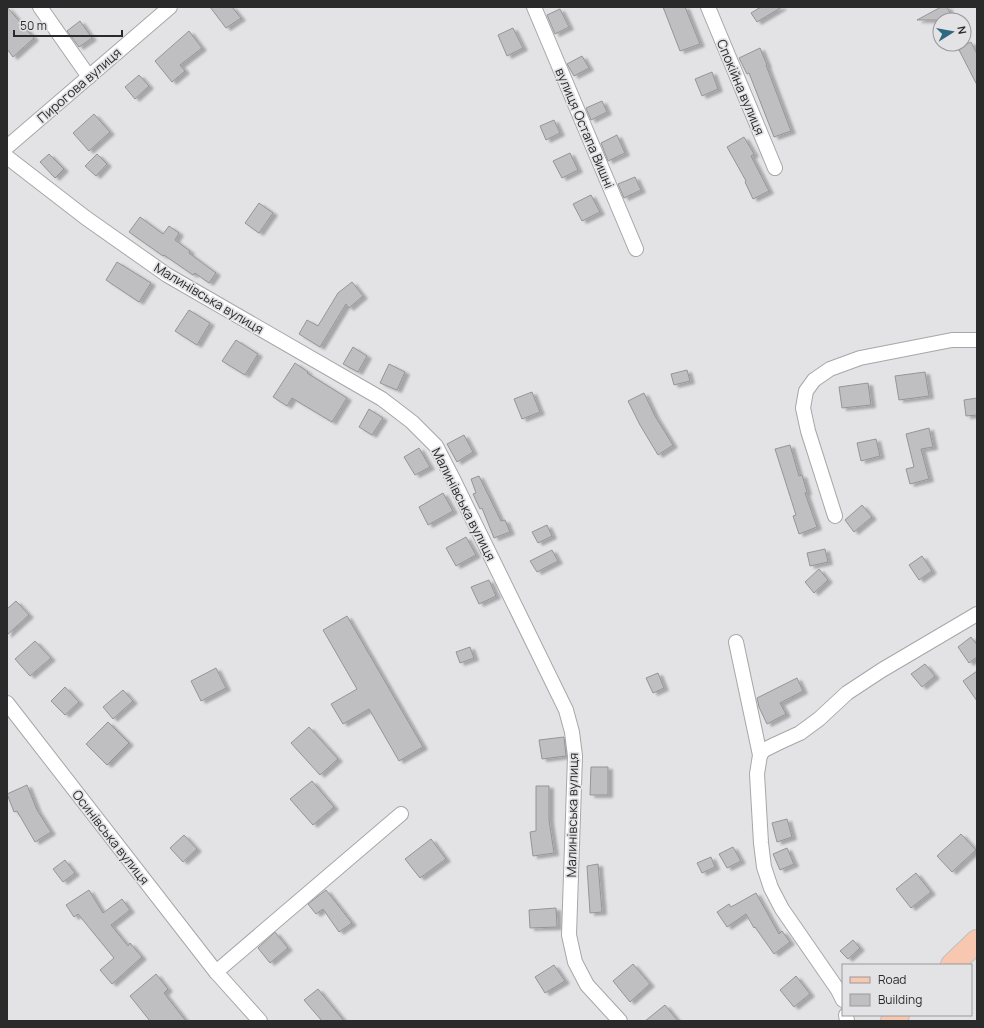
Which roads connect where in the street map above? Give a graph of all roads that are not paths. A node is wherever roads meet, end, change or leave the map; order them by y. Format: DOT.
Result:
graph roads {
  1 [pos="40,7"];
  2 [pos="170,7"];
  3 [pos="534,7"];
  4 [pos="708,7"];
  5 [pos="89,77"];
  6 [pos="7,147"];
  7 [pos="7,157"];
  8 [pos="775,168"];
  9 [pos="636,249"];
  10 [pos="977,340"];
  11 [pos="835,516"];
  12 [pos="977,614"];
  13 [pos="736,642"];
  14 [pos="7,703"];
  15 [pos="760,755"];
  16 [pos="401,814"];
  17 [pos="977,941"];
  18 [pos="953,964"];
  19 [pos="216,972"];
  20 [pos="842,998"];
  21 [pos="260,1021"];
  22 [pos="620,1021"];
  1 -- 5 [label="street"];
  2 -- 5 [label="street, Пирогова вулиця"];
  3 -- 9 [label="street, вулиця Остапа Вишні"];
  4 -- 8 [label="street, Спокійна вулиця"];
  5 -- 6 [label="street, Пирогова вулиця"];
  7 -- 22 [label="street, Малинівська вулиця"];
  10 -- 11 [label="street"];
  12 -- 15 [label="street"];
  13 -- 15 [label="street"];
  14 -- 19 [label="street, Осинівська вулиця"];
  15 -- 20 [label="street"];
  16 -- 19 [label="street"];
  17 -- 18 [label="main road"];
  19 -- 21 [label="street, Осинівська вулиця"];
}
